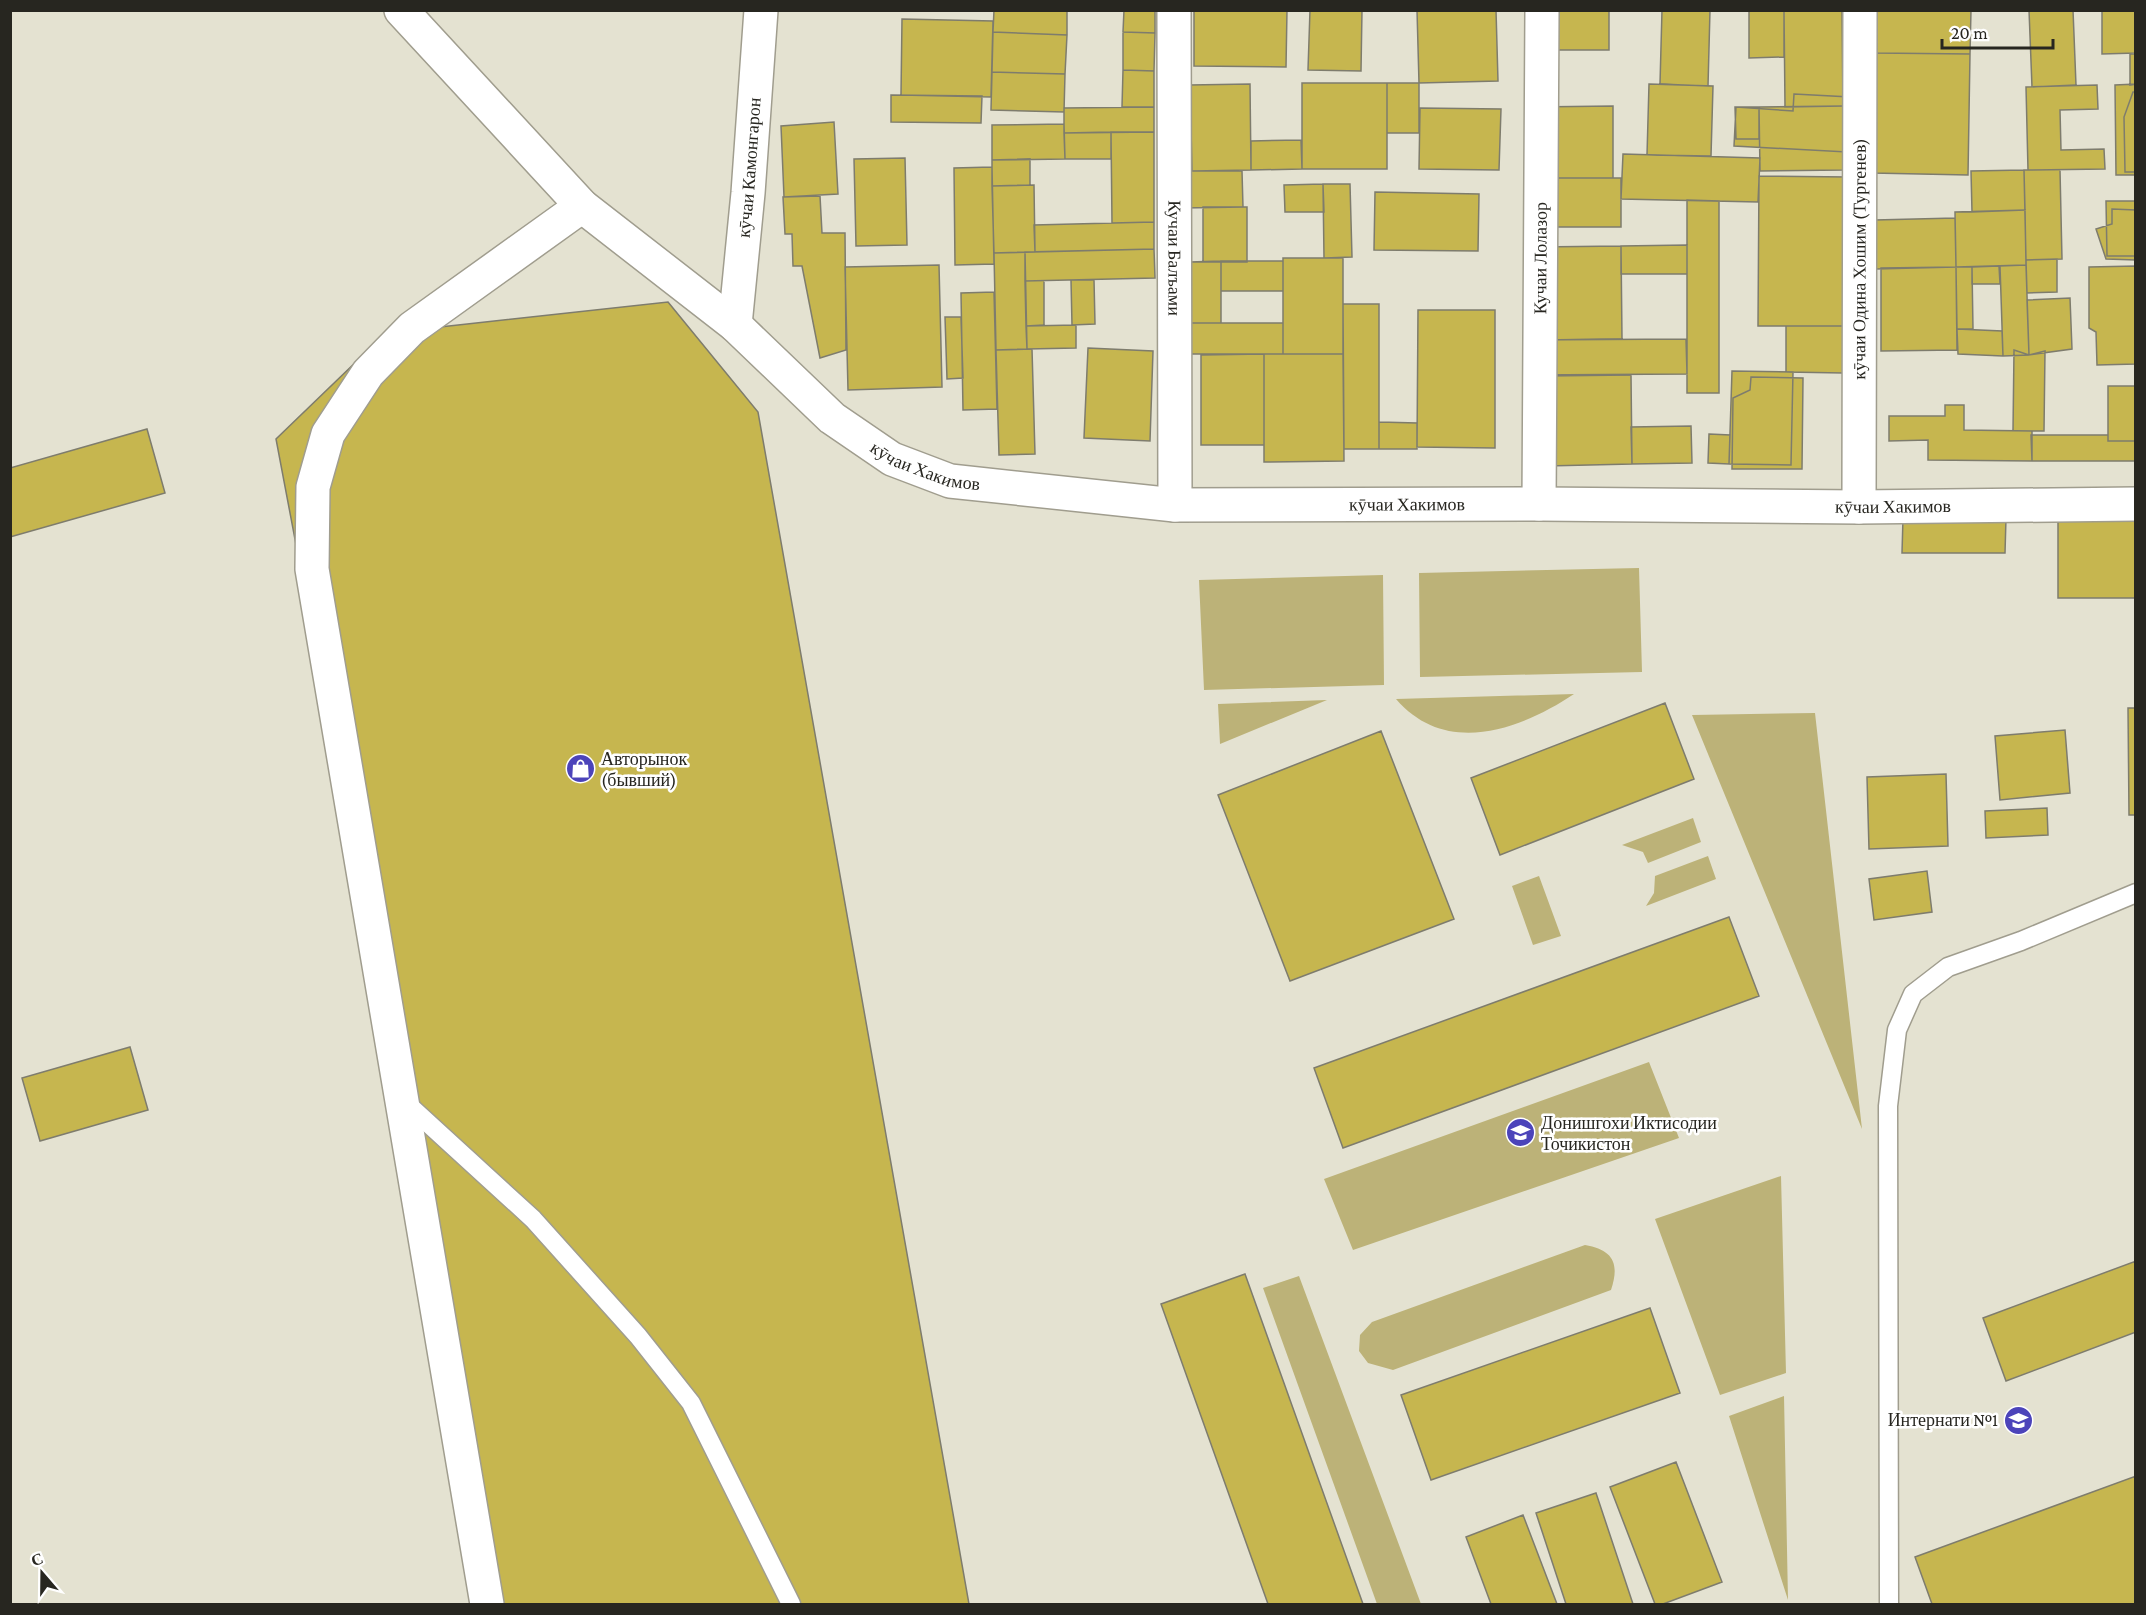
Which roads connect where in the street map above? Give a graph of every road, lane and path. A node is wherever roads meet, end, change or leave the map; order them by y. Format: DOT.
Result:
graph roads {
  1 [pos="401,10"];
  2 [pos="761,10"];
  3 [pos="1174,10"];
  4 [pos="1542,10"];
  5 [pos="1860,10"];
  6 [pos="582,206"];
  7 [pos="735,325"];
  8 [pos="1539,504"];
  9 [pos="2136,504"];
  10 [pos="1175,505"];
  11 [pos="1859,507"];
  12 [pos="2136,893"];
  13 [pos="401,1099"];
  14 [pos="487,1605"];
  15 [pos="791,1605"];
  16 [pos="1889,1605"];
  1 -- 6 [label="street, кӯчаи Хакимов"];
  2 -- 7 [label="street, кӯчаи Камонгарон"];
  3 -- 10 [label="street, Кучаи Балъами"];
  4 -- 8 [label="street, Кучаи Лолазор"];
  5 -- 11 [label="street, кӯчаи Одина Хошим (Тургенев)"];
  6 -- 7 [label="street, кӯчаи Хакимов"];
  6 -- 13 [label="street"];
  7 -- 10 [label="street, кӯчаи Хакимов"];
  8 -- 10 [label="street, кӯчаи Хакимов"];
  8 -- 11 [label="street, кӯчаи Хакимов"];
  9 -- 11 [label="street, кӯчаи Хакимов"];
  12 -- 16 [label="lane"];
  13 -- 14 [label="street"];
  13 -- 15 [label="lane"];
}
